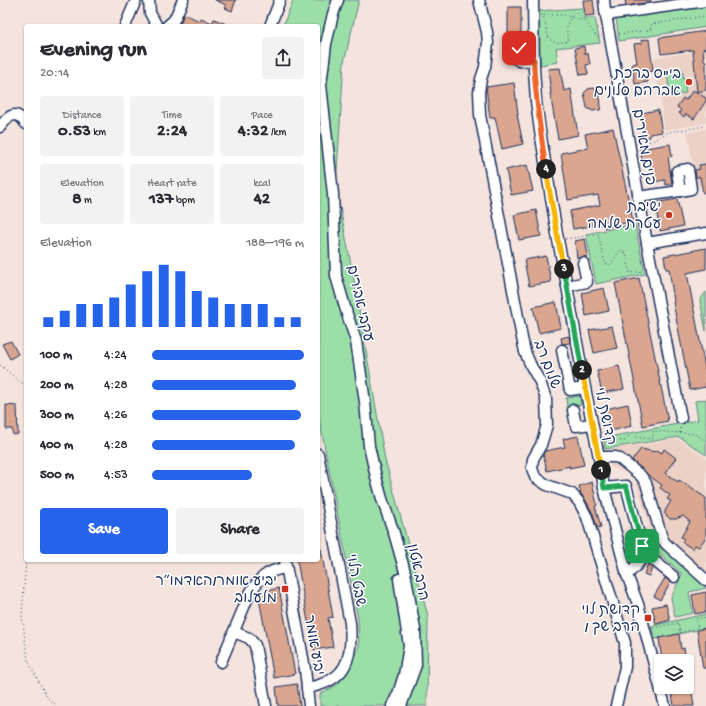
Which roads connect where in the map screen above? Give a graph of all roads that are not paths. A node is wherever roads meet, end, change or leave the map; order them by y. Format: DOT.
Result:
graph roads {
  1 [pos="136,0"];
  2 [pos="149,0"];
  3 [pos="183,0"];
  4 [pos="280,0"];
  5 [pos="338,0"];
  6 [pos="479,0"];
  7 [pos="533,0"];
  8 [pos="604,0"];
  9 [pos="706,1"];
  10 [pos="606,15"];
  11 [pos="126,24"];
  12 [pos="156,24"];
  13 [pos="169,24"];
  14 [pos="271,24"];
  15 [pos="519,48"];
  16 [pos="534,60"];
  17 [pos="24,121"];
  18 [pos="0,127"];
  19 [pos="680,191"];
  20 [pos="638,197"];
  21 [pos="706,233"];
  22 [pos="647,243"];
  23 [pos="583,263"];
  24 [pos="567,286"];
  25 [pos="562,350"];
  26 [pos="585,388"];
  27 [pos="573,410"];
  28 [pos="680,418"];
  29 [pos="592,424"];
  30 [pos="369,446"];
  31 [pos="599,457"];
  32 [pos="320,465"];
  33 [pos="604,488"];
  34 [pos="394,532"];
  35 [pos="643,551"];
  36 [pos="286,564"];
  37 [pos="627,575"];
  38 [pos="674,577"];
  39 [pos="706,580"];
  40 [pos="234,632"];
  41 [pos="221,662"];
  42 [pos="654,667"];
  43 [pos="307,688"];
  44 [pos="660,694"];
  45 [pos="661,694"];
  46 [pos="266,706"];
  47 [pos="309,706"];
  48 [pos="392,706"];
  49 [pos="401,706"];
  50 [pos="616,706"];
  51 [pos="660,706"];
  52 [pos="664,706"];
  1 -- 11 [label="street"];
  2 -- 12 [label="street"];
  3 -- 13 [label="street"];
  4 -- 14 [label="street"];
  5 -- 30 [label="street, עקבי אבירים"];
  6 -- 50 [label="street, שלום רב"];
  7 -- 16 [label="street, קדושת לוי"];
  8 -- 10 [label="street, פנים מאירים"];
  9 -- 10 [label="street"];
  10 -- 20 [label="street, פנים מאירים"];
  15 -- 16 [label="street"];
  16 -- 24 [label="street, קדושת לוי"];
  17 -- 18 [label="street"];
  19 -- 20 [label="street"];
  20 -- 22 [label="street, פנים מאירים"];
  21 -- 22 [label="street"];
  22 -- 28 [label="street, פנים מאירים"];
  23 -- 24 [label="street"];
  24 -- 26 [label="street, קדושת לוי"];
  25 -- 26 [label="street"];
  26 -- 29 [label="street, קדושת לוי"];
  27 -- 29 [label="street"];
  29 -- 31 [label="street, קדושת לוי"];
  30 -- 34 [label="street, הרב אטון"];
  31 -- 33 [label="street, קדושת לוי"];
  31 -- 39 [label="street"];
  32 -- 43 [label="street, שבט הלוי"];
  33 -- 35 [label="street"];
  33 -- 37 [label="street, קדושת לוי"];
  34 -- 48 [label="street"];
  34 -- 49 [label="street, הרב אטון"];
  35 -- 37 [label="street"];
  35 -- 38 [label="street"];
  36 -- 40 [label="street"];
  36 -- 43 [label="street, יביע אומר"];
  37 -- 42 [label="street, קדושת לוי"];
  40 -- 41 [label="street"];
  40 -- 46 [label="street"];
  43 -- 47 [label="street, יביע אומר"];
  44 -- 51 [label="street, קדושת לוי"];
  45 -- 52 [label="street, קדושת לוי"];
}
